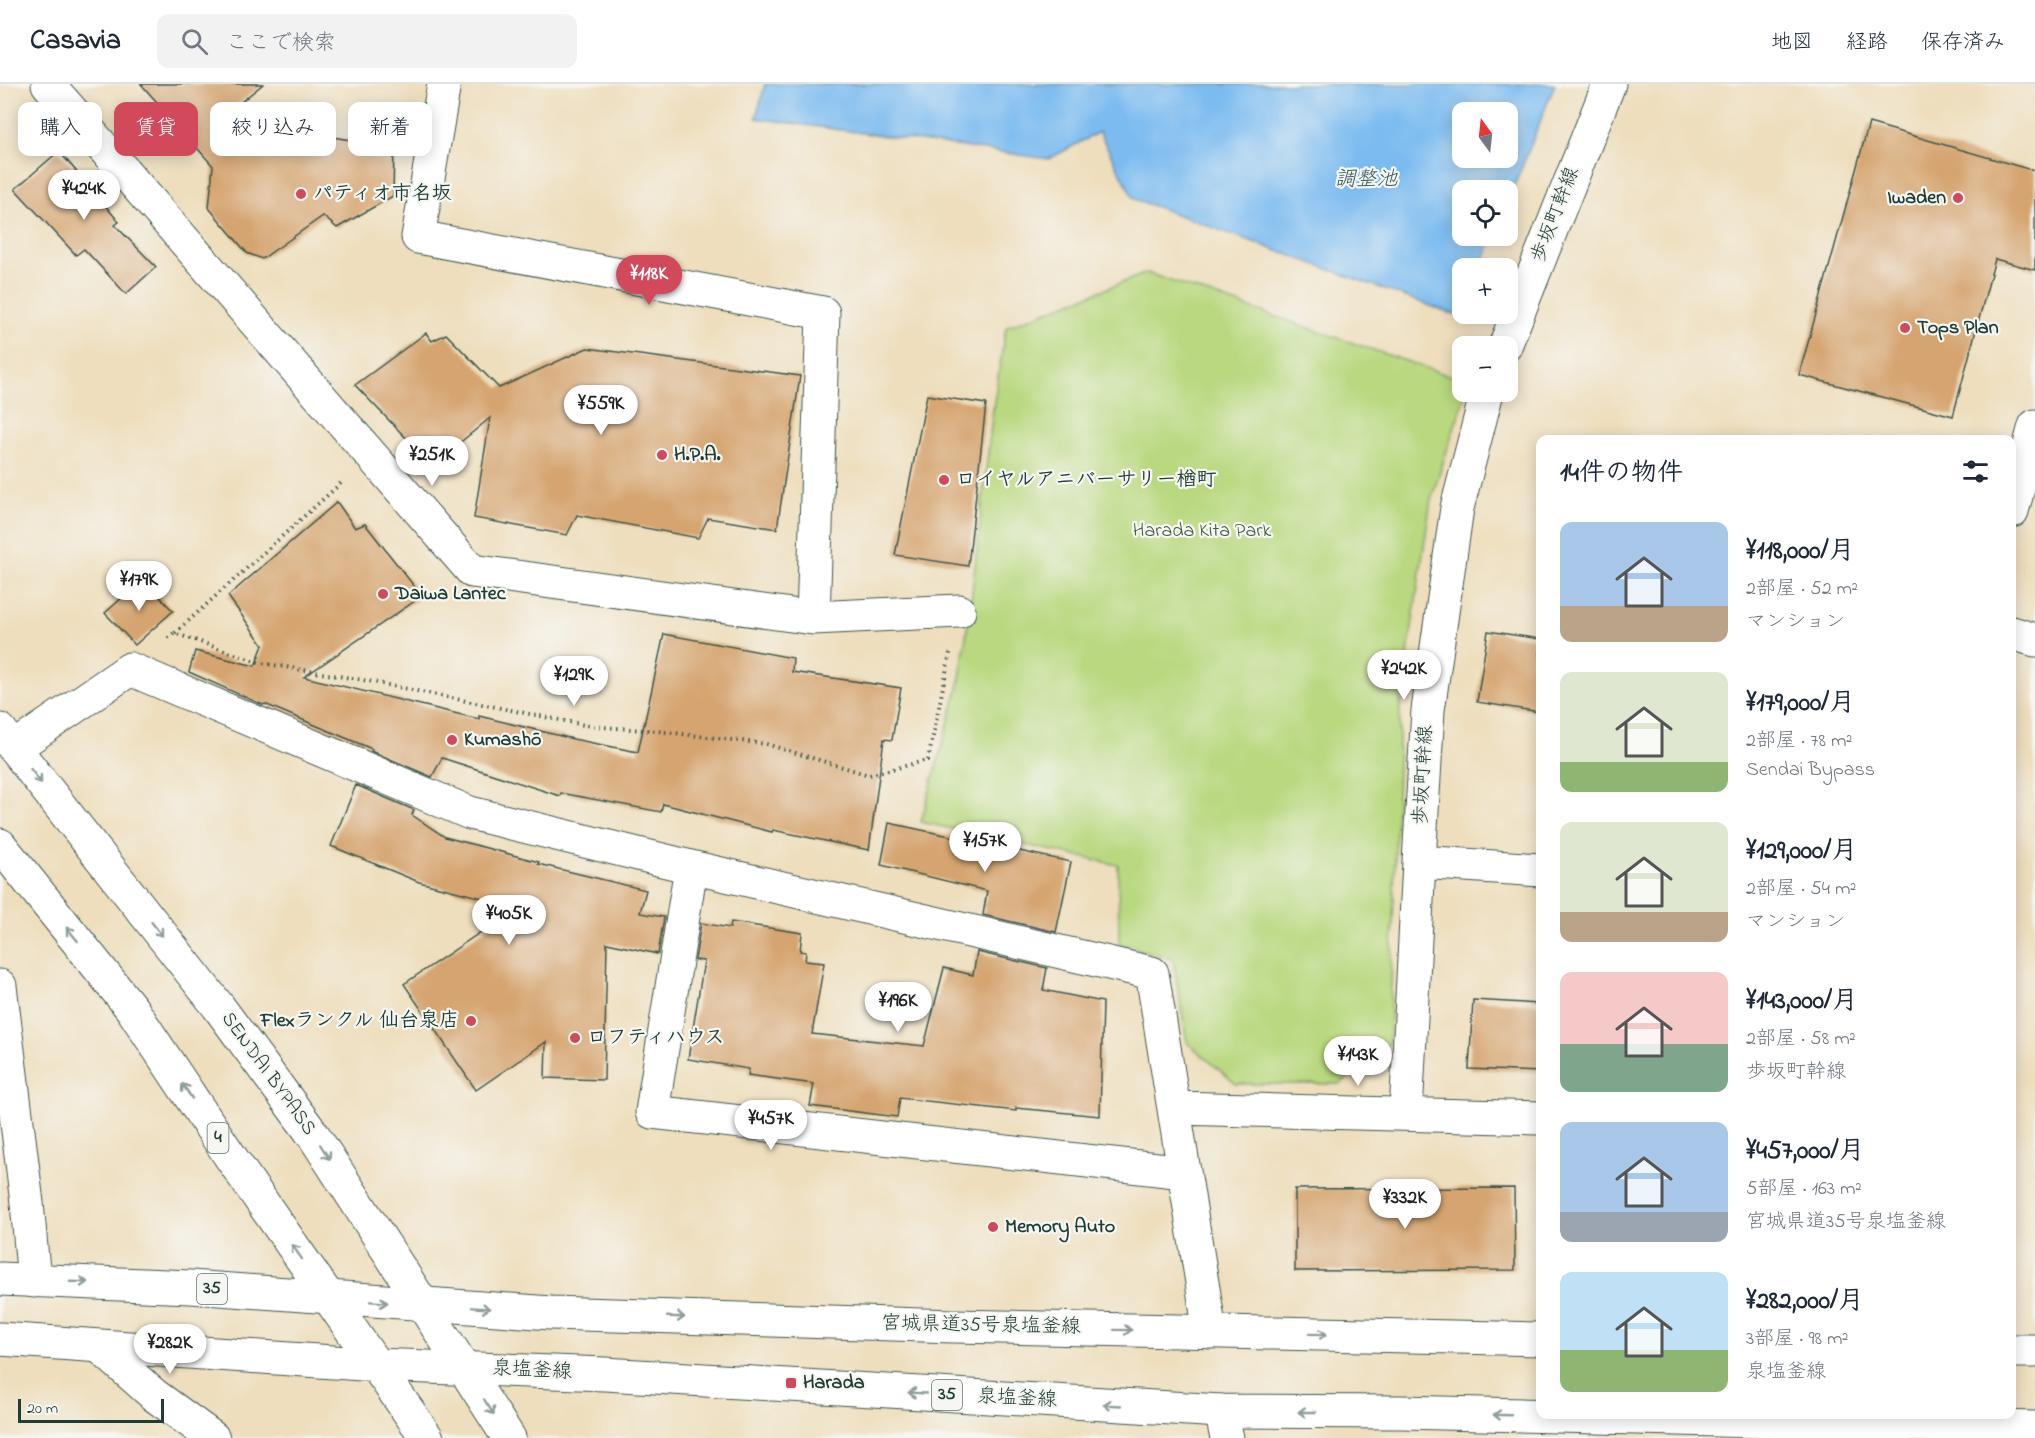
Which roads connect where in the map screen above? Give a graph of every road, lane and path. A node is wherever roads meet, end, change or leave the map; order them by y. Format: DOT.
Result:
graph roads {
  1 [pos="48,84"];
  2 [pos="444,84"];
  3 [pos="1609,84"];
  4 [pos="1509,336"];
  5 [pos="1484,402"];
  6 [pos="2035,426"];
  7 [pos="372,456"];
  8 [pos="2016,497"];
  9 [pos="959,611"];
  10 [pos="813,618"];
  11 [pos="174,633"];
  12 [pos="2016,634"];
  13 [pos="2035,640"];
  14 [pos="130,669"];
  15 [pos="7,739"];
  16 [pos="0,845"];
  17 [pos="1419,862"];
  18 [pos="691,867"];
  19 [pos="1536,870"];
  20 [pos="0,986"];
  21 [pos="1175,1108"];
  22 [pos="1406,1114"];
  23 [pos="1536,1118"];
  24 [pos="1184,1172"];
  25 [pos="0,1279"];
  26 [pos="34,1281"];
  27 [pos="330,1298"];
  28 [pos="423,1305"];
  29 [pos="1210,1332"];
  30 [pos="0,1339"];
  31 [pos="1536,1339"];
  32 [pos="100,1347"];
  33 [pos="2016,1351"];
  34 [pos="2035,1352"];
  35 [pos="376,1365"];
  36 [pos="463,1368"];
  37 [pos="1536,1417"];
  38 [pos="1574,1419"];
  39 [pos="1224,1425"];
  40 [pos="2035,1428"];
  41 [pos="1895,1432"];
  42 [pos="213,1438"];
  43 [pos="427,1438"];
  44 [pos="509,1438"];
  1 -- 7 [label="main road"];
  2 -- 10 [label="main road"];
  3 -- 4 [label="main road, 歩坂町幹線"];
  5 -- 17 [label="main road, 歩坂町幹線"];
  6 -- 8 [label="main road"];
  7 -- 10 [label="main road"];
  7 -- 11 [label="path"];
  9 -- 10 [label="main road"];
  9 -- 11 [label="path"];
  11 -- 14 [label="path"];
  12 -- 13 [label="main road"];
  14 -- 15 [label="main road"];
  14 -- 18 [label="main road"];
  15 -- 28 [label="main road, SENDAI BYPASS, one-way"];
  27 -- 16 [label="main road, 4, one-way"];
  17 -- 19 [label="main road"];
  17 -- 22 [label="main road, 歩坂町幹線"];
  18 -- 21 [label="main road"];
  18 -- 24 [label="main road"];
  20 -- 26 [label="main road"];
  21 -- 22 [label="main road"];
  21 -- 24 [label="main road"];
  22 -- 23 [label="main road"];
  24 -- 29 [label="main road"];
  25 -- 26 [label="main road, 35"];
  26 -- 27 [label="main road, 35, one-way"];
  27 -- 28 [label="main road, 35, one-way"];
  27 -- 35 [label="main road, 4"];
  28 -- 29 [label="main road, 宮城県道35号泉塩釜線 / 35, one-way"];
  28 -- 36 [label="main road, SENDAI BYPASS"];
  29 -- 31 [label="main road, 宮城県道35号泉塩釜線 / 35, one-way"];
  30 -- 32 [label="main road, 泉塩釜線 / 35"];
  32 -- 35 [label="main road, 泉塩釜線 / 35"];
  32 -- 42 [label="main road"];
  33 -- 34 [label="main road"];
  35 -- 36 [label="main road, 泉塩釜線 / 35"];
  35 -- 43 [label="main road, 4"];
  39 -- 36 [label="main road, 泉塩釜線 / 35, one-way"];
  36 -- 44 [label="main road, SENDAI BYPASS, one-way"];
  37 -- 39 [label="main road, 泉塩釜線 / 35, one-way"];
  41 -- 38 [label="main road, 泉塩釜線 / 35, one-way"];
  40 -- 41 [label="main road, 泉塩釜線 / 35"];
}
